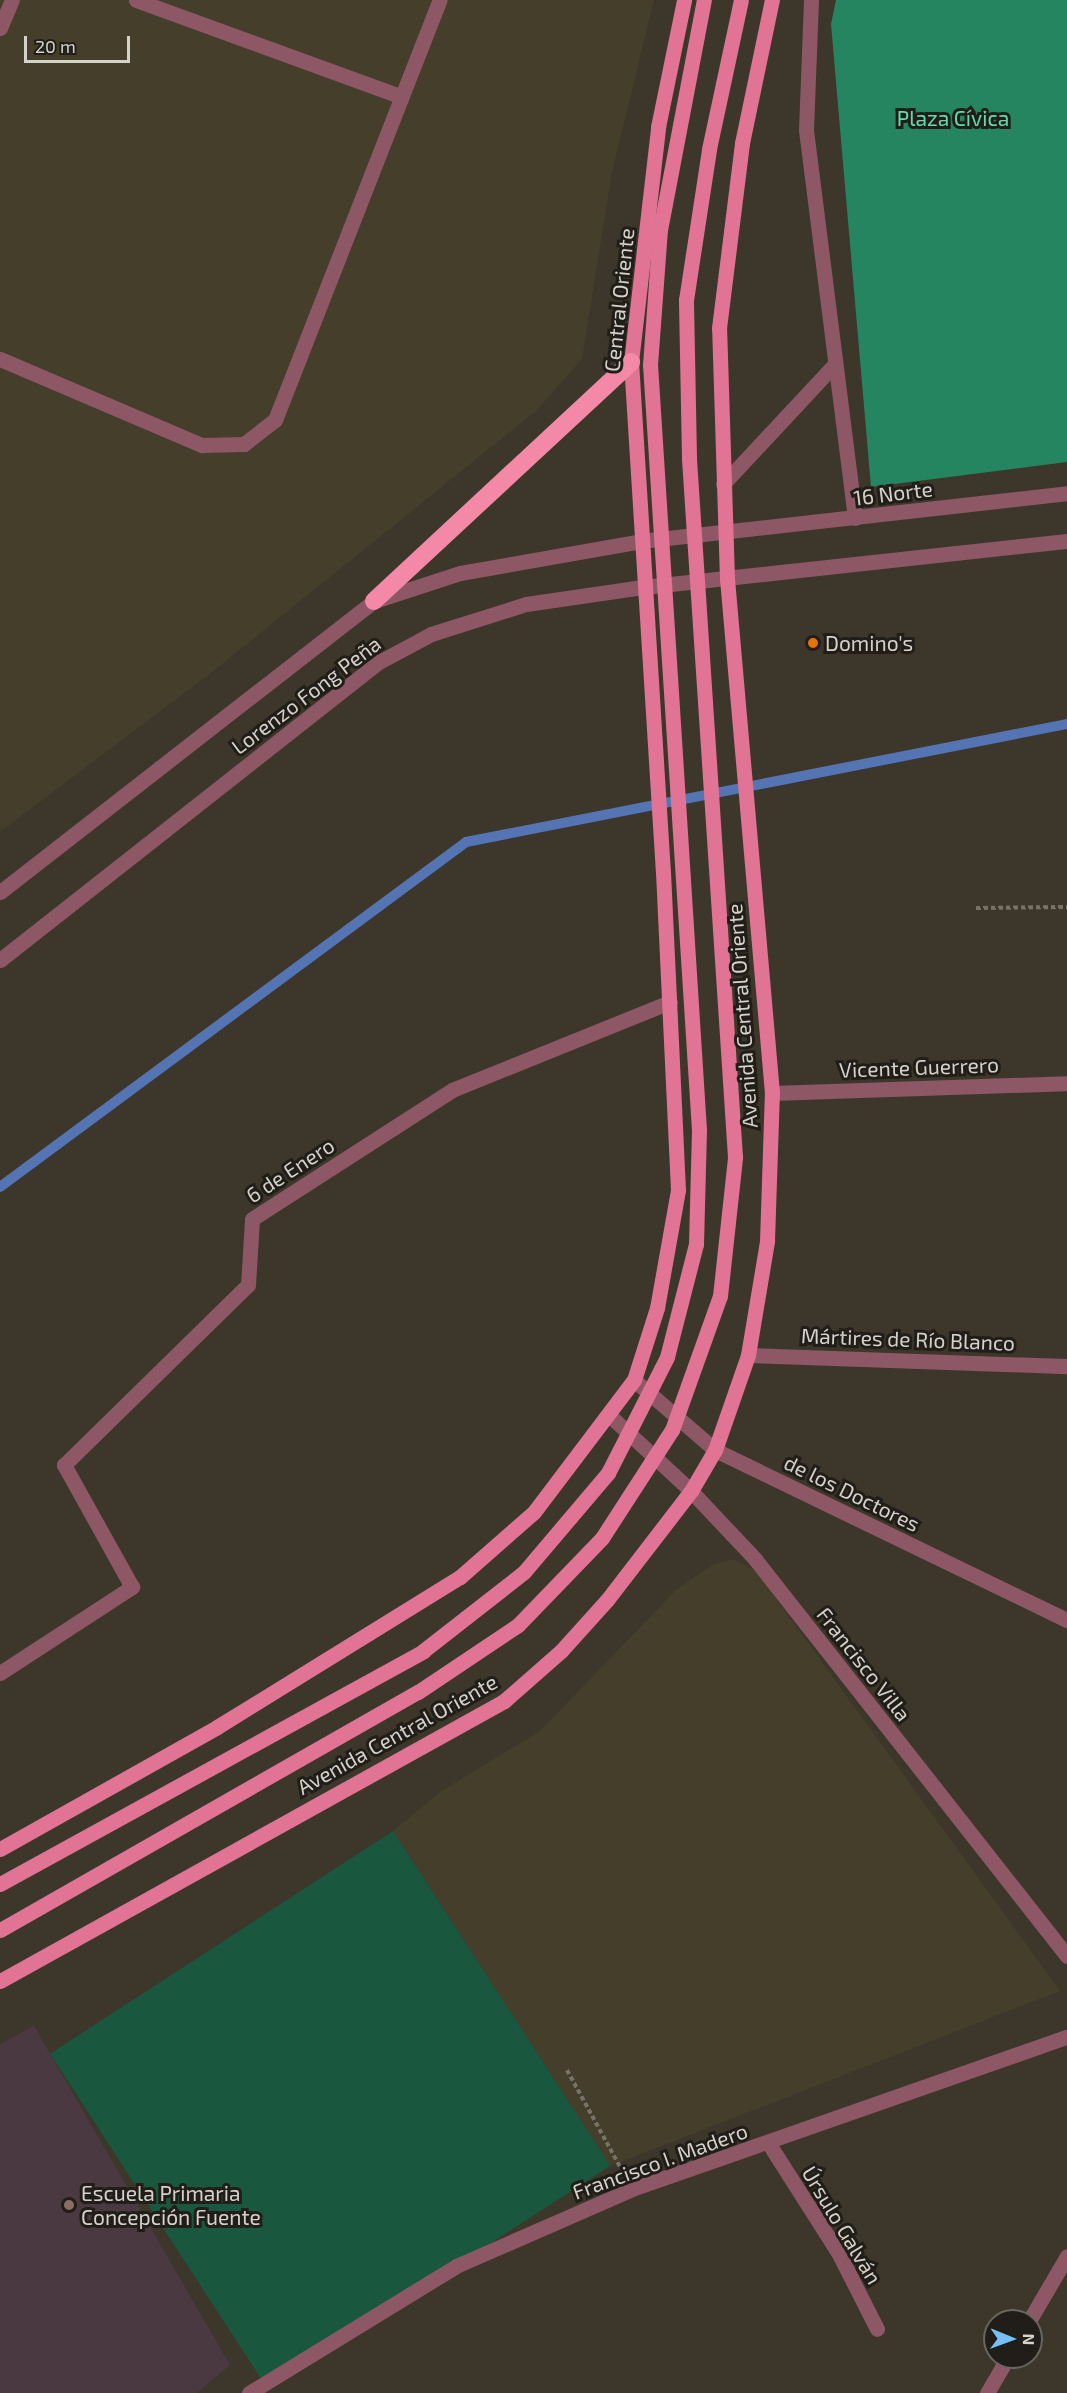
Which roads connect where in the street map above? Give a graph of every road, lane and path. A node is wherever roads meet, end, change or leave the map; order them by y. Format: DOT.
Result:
graph roads {
  1 [pos="12,0"];
  2 [pos="136,0"];
  3 [pos="440,0"];
  4 [pos="684,0"];
  5 [pos="704,0"];
  6 [pos="741,0"];
  7 [pos="772,0"];
  8 [pos="811,0"];
  9 [pos="0,28"];
  10 [pos="400,96"];
  11 [pos="0,359"];
  12 [pos="631,362"];
  13 [pos="833,366"];
  14 [pos="723,484"];
  15 [pos="1067,493"];
  16 [pos="855,518"];
  17 [pos="725,534"];
  18 [pos="1067,541"];
  19 [pos="640,542"];
  20 [pos="728,579"];
  21 [pos="643,587"];
  22 [pos="374,602"];
  23 [pos="0,892"];
  24 [pos="1067,907"];
  25 [pos="976,908"];
  26 [pos="0,960"];
  27 [pos="670,1002"];
  28 [pos="1067,1083"];
  29 [pos="772,1093"];
  30 [pos="748,1355"];
  31 [pos="1067,1366"];
  32 [pos="634,1380"];
  33 [pos="609,1415"];
  34 [pos="715,1450"];
  35 [pos="692,1491"];
  36 [pos="1067,1620"];
  37 [pos="0,1672"];
  38 [pos="0,1849"];
  39 [pos="0,1884"];
  40 [pos="0,1930"];
  41 [pos="1067,1956"];
  42 [pos="0,1981"];
  43 [pos="1067,2037"];
  44 [pos="567,2070"];
  45 [pos="769,2144"];
  46 [pos="632,2189"];
  47 [pos="1067,2256"];
  48 [pos="1036,2309"];
  49 [pos="877,2329"];
  50 [pos="1001,2369"];
  51 [pos="253,2390"];
  52 [pos="274,2393"];
  53 [pos="987,2393"];
  1 -- 9 [label="street"];
  2 -- 10 [label="street"];
  3 -- 10 [label="street"];
  4 -- 12 [label="main road, Central Oriente"];
  5 -- 39 [label="main road"];
  6 -- 40 [label="main road"];
  7 -- 14 [label="main road"];
  8 -- 13 [label="street"];
  10 -- 11 [label="street"];
  12 -- 19 [label="main road, Central Oriente"];
  12 -- 22 [label="highway"];
  13 -- 14 [label="street"];
  13 -- 16 [label="street"];
  14 -- 17 [label="main road"];
  15 -- 16 [label="street, 16 Norte"];
  16 -- 17 [label="street, 16 Norte"];
  17 -- 19 [label="street, Lorenzo Fong Peña"];
  17 -- 20 [label="main road"];
  18 -- 20 [label="street"];
  19 -- 21 [label="main road, Central Oriente"];
  19 -- 22 [label="street, Lorenzo Fong Peña"];
  20 -- 21 [label="street, Lorenzo Fong Peña"];
  20 -- 29 [label="main road, Avenida Central Oriente"];
  21 -- 26 [label="street, Lorenzo Fong Peña"];
  21 -- 27 [label="main road, Central Oriente"];
  22 -- 23 [label="street, Lorenzo Fong Peña"];
  24 -- 25 [label="path"];
  27 -- 32 [label="main road"];
  27 -- 37 [label="street, 6 de Enero"];
  28 -- 29 [label="street, Vicente Guerrero"];
  29 -- 30 [label="main road, Avenida Central Oriente"];
  30 -- 31 [label="street, Mártires de Río Blanco"];
  30 -- 34 [label="main road, Avenida Central Oriente"];
  32 -- 33 [label="main road"];
  32 -- 34 [label="street, de los Doctores"];
  33 -- 35 [label="street, Francisco Villa"];
  33 -- 38 [label="main road"];
  34 -- 35 [label="main road, Avenida Central Oriente"];
  34 -- 36 [label="street, de los Doctores"];
  35 -- 41 [label="street, Francisco Villa"];
  35 -- 42 [label="main road, Avenida Central Oriente"];
  43 -- 45 [label="street, Francisco I. Madero"];
  44 -- 46 [label="path"];
  45 -- 46 [label="street, Francisco I. Madero"];
  45 -- 49 [label="street, Úrsulo Galván"];
  46 -- 51 [label="street, Francisco I. Madero"];
  47 -- 48 [label="street"];
  50 -- 53 [label="street"];
  51 -- 52 [label="street, Francisco I. Madero"];
}
